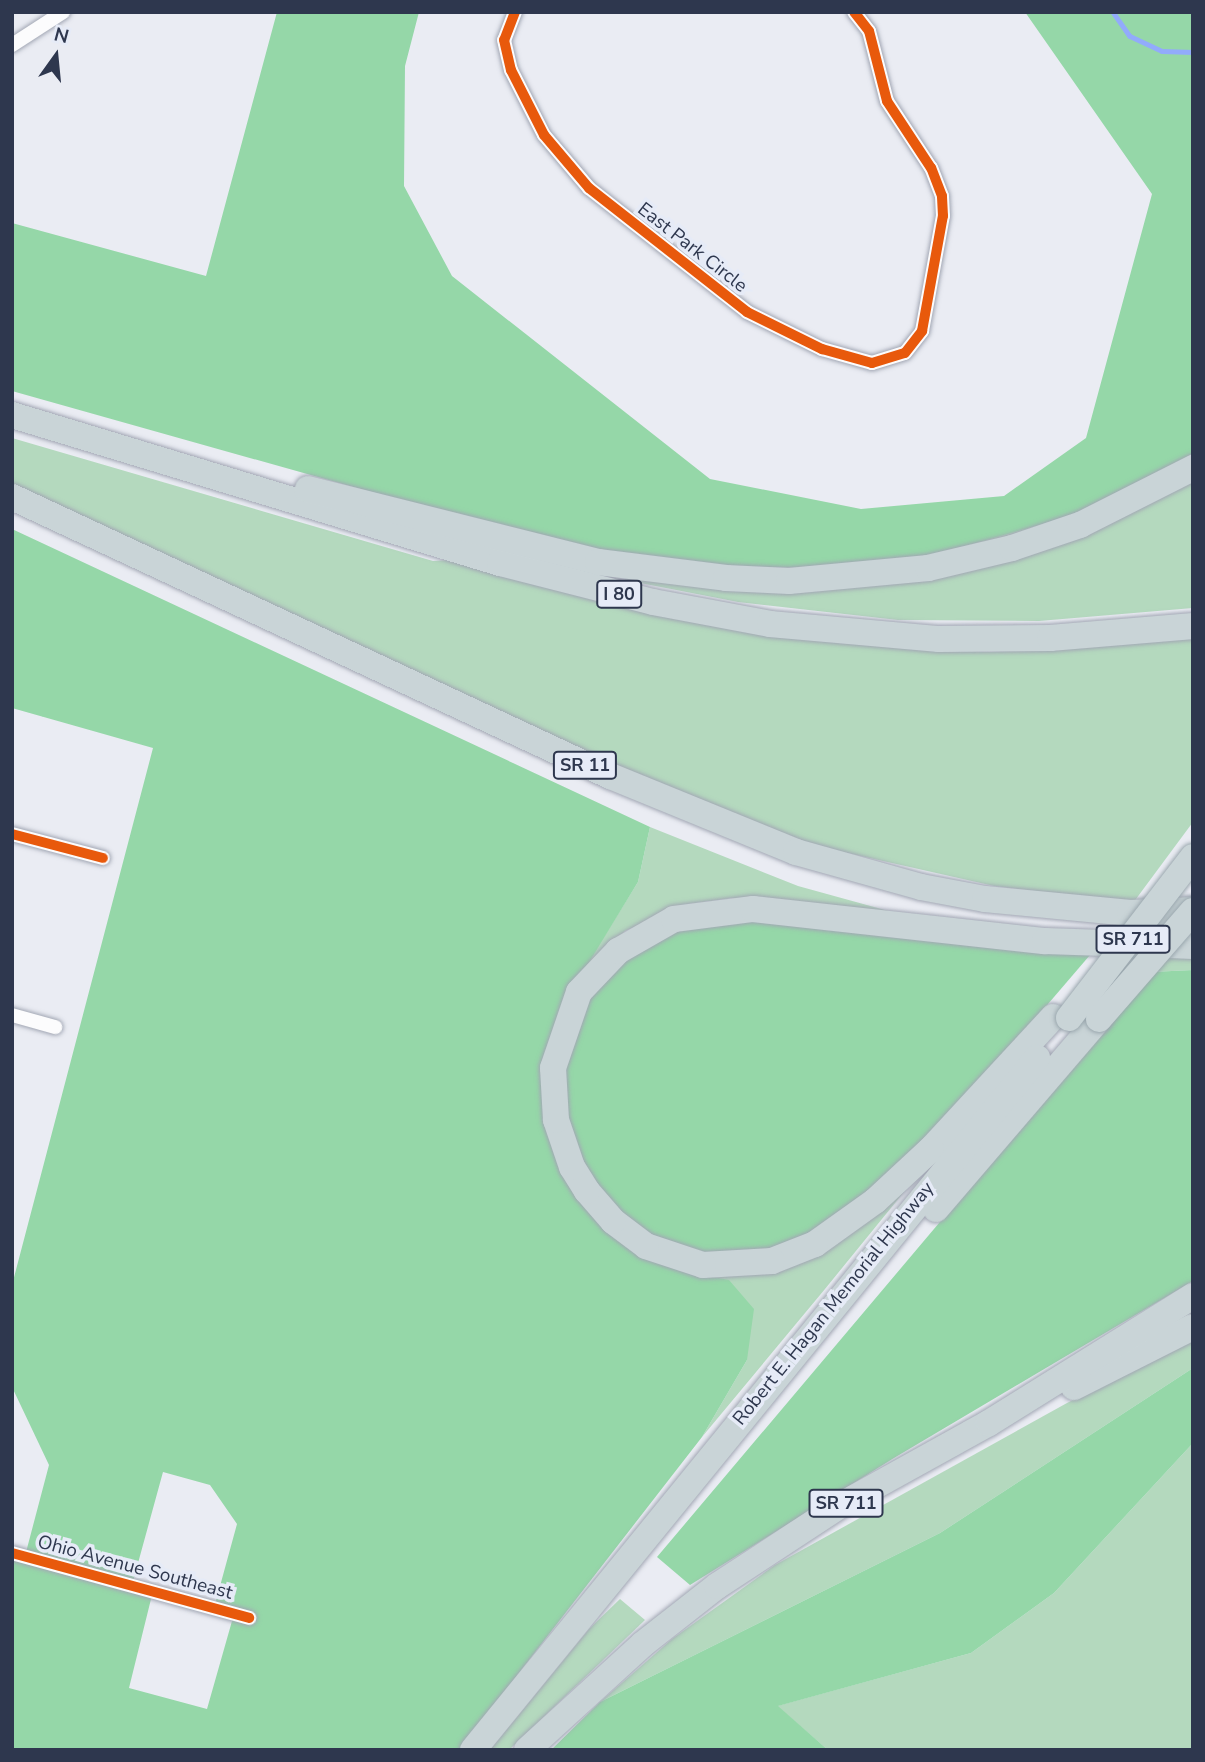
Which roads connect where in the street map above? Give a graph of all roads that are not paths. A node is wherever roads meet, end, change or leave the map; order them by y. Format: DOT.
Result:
graph roads {
  1 [pos="63,12"];
  2 [pos="515,12"];
  3 [pos="854,12"];
  4 [pos="12,44"];
  5 [pos="12,415"];
  6 [pos="65,431"];
  7 [pos="1193,468"];
  8 [pos="12,497"];
  9 [pos="12,511"];
  10 [pos="1193,626"];
  11 [pos="12,834"];
  12 [pos="1193,857"];
  13 [pos="103,858"];
  14 [pos="1193,911"];
  15 [pos="1193,932"];
  16 [pos="1193,946"];
  17 [pos="12,1015"];
  18 [pos="1061,1018"];
  19 [pos="55,1027"];
  20 [pos="1193,1296"];
  21 [pos="1193,1327"];
  22 [pos="745,1413"];
  23 [pos="989,1423"];
  24 [pos="12,1553"];
  25 [pos="249,1618"];
  26 [pos="473,1750"];
  27 [pos="527,1750"];
  1 -- 4 [label="street"];
  2 -- 3 [label="street, East Park Circle"];
  5 -- 6 [label="highway, I 80"];
  6 -- 7 [label="highway"];
  6 -- 10 [label="highway, I 80"];
  8 -- 14 [label="highway, SR 11"];
  9 -- 15 [label="highway"];
  11 -- 13 [label="street"];
  12 -- 18 [label="highway, Robert E. Hagan Memorial Highway / SR 711, bridge"];
  14 -- 22 [label="highway, bridge"];
  16 -- 18 [label="highway"];
  17 -- 19 [label="street"];
  18 -- 22 [label="highway, Robert E. Hagan Memorial Highway / SR 711"];
  20 -- 23 [label="highway, SR 711"];
  21 -- 23 [label="highway"];
  22 -- 26 [label="highway, Robert E. Hagan Memorial Highway / SR 711"];
  23 -- 27 [label="highway, SR 711"];
  24 -- 25 [label="street, Ohio Avenue Southeast"];
}
